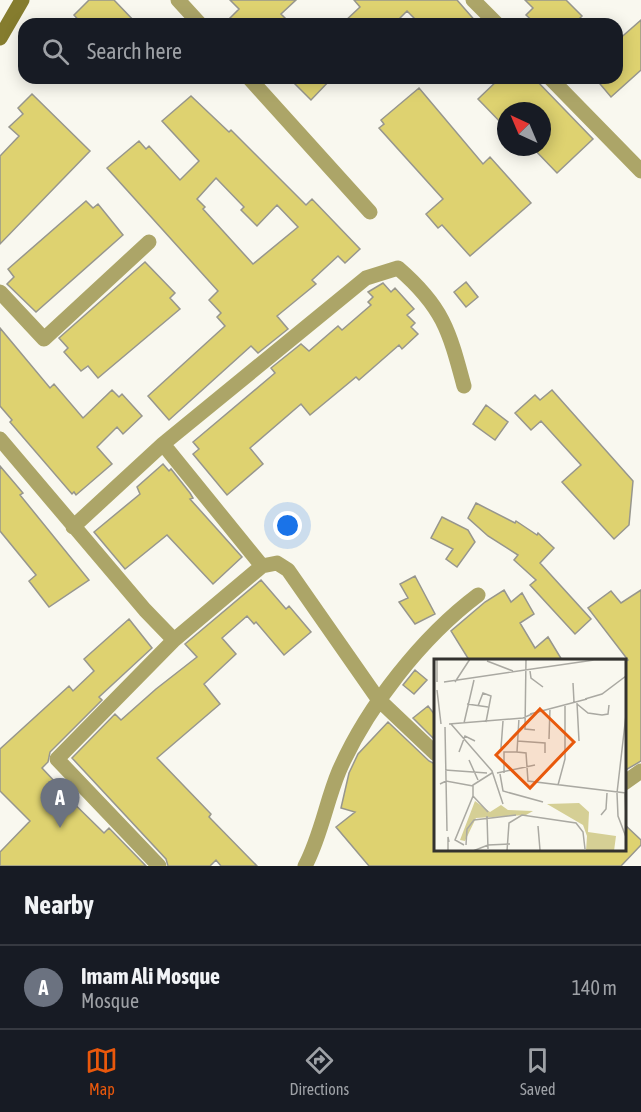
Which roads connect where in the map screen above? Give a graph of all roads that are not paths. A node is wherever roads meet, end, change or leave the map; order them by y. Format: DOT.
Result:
graph roads {
  1 [pos="22,0"];
  2 [pos="178,0"];
  3 [pos="473,0"];
  4 [pos="194,18"];
  5 [pos="491,18"];
  6 [pos="0,38"];
  7 [pos="254,84"];
  8 [pos="556,84"];
  9 [pos="641,171"];
  10 [pos="370,212"];
  11 [pos="149,242"];
  12 [pos="0,292"];
  13 [pos="464,386"];
  14 [pos="0,439"];
  15 [pos="163,444"];
  16 [pos="74,526"];
  17 [pos="262,566"];
  18 [pos="478,595"];
  19 [pos="174,640"];
  20 [pos="378,699"];
  21 [pos="434,753"];
  22 [pos="641,771"];
  23 [pos="626,782"];
  24 [pos="159,866"];
  25 [pos="305,866"];
  1 -- 6 [label="street"];
  2 -- 4 [label="street"];
  3 -- 5 [label="street"];
  7 -- 10 [label="street"];
  8 -- 9 [label="street"];
  11 -- 12 [label="street"];
  13 -- 15 [label="street"];
  14 -- 16 [label="street"];
  15 -- 16 [label="street"];
  15 -- 17 [label="street"];
  16 -- 19 [label="street"];
  17 -- 19 [label="street"];
  17 -- 20 [label="street"];
  18 -- 20 [label="street"];
  19 -- 24 [label="street"];
  20 -- 21 [label="street"];
  20 -- 25 [label="street"];
  22 -- 23 [label="street"];
}
